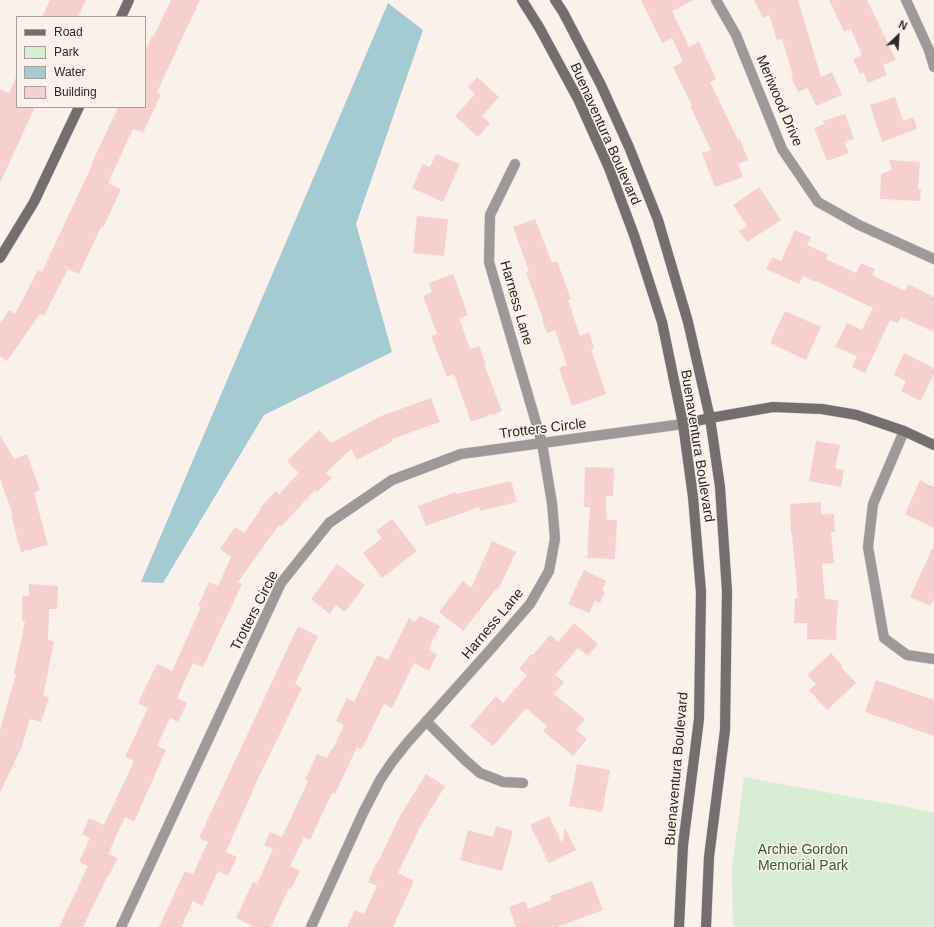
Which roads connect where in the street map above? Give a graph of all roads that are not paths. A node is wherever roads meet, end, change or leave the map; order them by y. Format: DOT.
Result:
graph roads {
  1 [pos="129,0"];
  2 [pos="522,0"];
  3 [pos="555,0"];
  4 [pos="716,0"];
  5 [pos="906,0"];
  6 [pos="121,16"];
  7 [pos="934,67"];
  8 [pos="79,108"];
  9 [pos="515,164"];
  10 [pos="0,258"];
  11 [pos="934,259"];
  12 [pos="710,418"];
  13 [pos="683,424"];
  14 [pos="904,431"];
  15 [pos="542,443"];
  16 [pos="934,445"];
  17 [pos="934,659"];
  18 [pos="426,721"];
  19 [pos="523,783"];
  20 [pos="121,927"];
  21 [pos="311,927"];
  22 [pos="680,927"];
  23 [pos="706,927"];
  1 -- 6 [label="main road"];
  2 -- 13 [label="main road, Buenaventura Boulevard"];
  3 -- 12 [label="main road, Buenaventura Boulevard"];
  4 -- 11 [label="street, Meriwood Drive"];
  5 -- 7 [label="street"];
  8 -- 10 [label="main road"];
  9 -- 15 [label="street, Harness Lane"];
  12 -- 13 [label="main road"];
  12 -- 14 [label="main road"];
  12 -- 23 [label="main road, Buenaventura Boulevard"];
  13 -- 15 [label="street, Trotters Circle"];
  13 -- 22 [label="main road, Buenaventura Boulevard"];
  14 -- 16 [label="main road"];
  14 -- 17 [label="street"];
  15 -- 18 [label="street, Harness Lane"];
  15 -- 20 [label="street, Trotters Circle"];
  18 -- 19 [label="street"];
  18 -- 21 [label="street, Harness Lane"];
}
